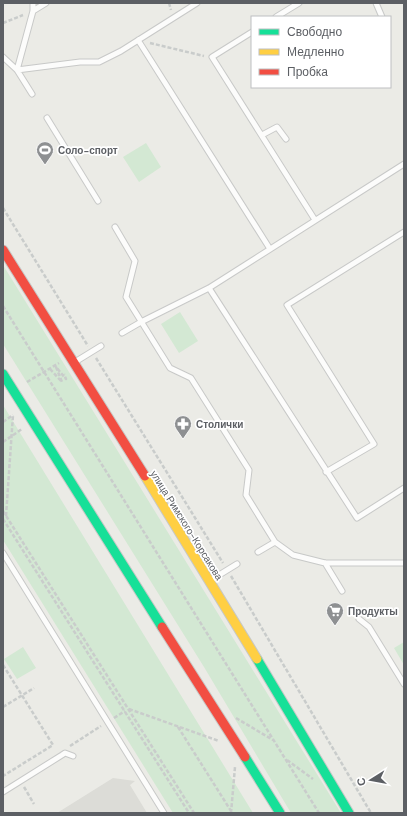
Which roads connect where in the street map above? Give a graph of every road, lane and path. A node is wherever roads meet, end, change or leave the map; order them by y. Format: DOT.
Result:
graph roads {
  1 [pos="32,3"];
  2 [pos="46,3"];
  3 [pos="197,3"];
  4 [pos="299,3"];
  5 [pos="376,3"];
  6 [pos="33,11"];
  7 [pos="278,16"];
  8 [pos="382,16"];
  9 [pos="3,23"];
  10 [pos="251,33"];
  11 [pos="138,40"];
  12 [pos="3,57"];
  13 [pos="212,57"];
  14 [pos="17,70"];
  15 [pos="32,94"];
  16 [pos="47,118"];
  17 [pos="262,136"];
  18 [pos="286,139"];
  19 [pos="404,164"];
  20 [pos="98,201"];
  21 [pos="3,208"];
  22 [pos="315,220"];
  23 [pos="115,227"];
  24 [pos="404,232"];
  25 [pos="270,249"];
  26 [pos="3,250"];
  27 [pos="209,288"];
  28 [pos="3,306"];
  29 [pos="141,322"];
  30 [pos="122,333"];
  31 [pos="101,346"];
  32 [pos="92,352"];
  33 [pos="62,361"];
  34 [pos="73,363"];
  35 [pos="60,364"];
  36 [pos="50,368"];
  37 [pos="44,372"];
  38 [pos="3,374"];
  39 [pos="27,382"];
  40 [pos="3,422"];
  41 [pos="22,429"];
  42 [pos="12,436"];
  43 [pos="3,442"];
  44 [pos="326,472"];
  45 [pos="404,488"];
  46 [pos="3,511"];
  47 [pos="6,516"];
  48 [pos="3,519"];
  49 [pos="275,542"];
  50 [pos="258,552"];
  51 [pos="3,553"];
  52 [pos="325,563"];
  53 [pos="404,563"];
  54 [pos="237,564"];
  55 [pos="228,570"];
  56 [pos="210,580"];
  57 [pos="342,592"];
  58 [pos="359,619"];
  59 [pos="3,665"];
  60 [pos="404,684"];
  61 [pos="34,688"];
  62 [pos="22,695"];
  63 [pos="3,707"];
  64 [pos="129,709"];
  65 [pos="125,711"];
  66 [pos="234,717"];
  67 [pos="108,722"];
  68 [pos="178,727"];
  69 [pos="274,740"];
  70 [pos="219,741"];
  71 [pos="64,750"];
  72 [pos="73,756"];
  73 [pos="285,758"];
  74 [pos="235,767"];
  75 [pos="3,776"];
  76 [pos="314,780"];
  77 [pos="3,792"];
  78 [pos="161,812"];
  79 [pos="231,812"];
  80 [pos="189,813"];
  81 [pos="194,813"];
  82 [pos="280,813"];
  83 [pos="319,813"];
  84 [pos="349,813"];
  85 [pos="371,813"];
  1 -- 6 [label="lane"];
  2 -- 6 [label="lane"];
  3 -- 11 [label="lane"];
  4 -- 7 [label="lane"];
  5 -- 8 [label="lane"];
  6 -- 9 [label="path"];
  6 -- 14 [label="lane"];
  10 -- 13 [label="lane"];
  11 -- 13 [label="path"];
  11 -- 14 [label="lane"];
  11 -- 25 [label="lane"];
  12 -- 14 [label="lane"];
  13 -- 17 [label="lane"];
  14 -- 15 [label="lane"];
  16 -- 20 [label="lane"];
  17 -- 18 [label="lane"];
  17 -- 22 [label="lane"];
  19 -- 22 [label="lane"];
  21 -- 32 [label="path"];
  22 -- 25 [label="lane"];
  23 -- 29 [label="lane"];
  24 -- 44 [label="lane"];
  25 -- 27 [label="lane"];
  26 -- 34 [label="street, улица Римского-Корсакова"];
  27 -- 29 [label="lane"];
  27 -- 44 [label="lane"];
  28 -- 37 [label="path"];
  29 -- 30 [label="lane"];
  29 -- 49 [label="lane"];
  31 -- 32 [label="lane"];
  32 -- 34 [label="lane"];
  32 -- 55 [label="path"];
  33 -- 36 [label="path"];
  34 -- 56 [label="street, улица Римского-Корсакова"];
  35 -- 36 [label="path"];
  36 -- 37 [label="path"];
  37 -- 39 [label="path"];
  37 -- 69 [label="path"];
  38 -- 82 [label="street"];
  40 -- 42 [label="path"];
  41 -- 42 [label="path"];
  42 -- 43 [label="path"];
  42 -- 47 [label="path"];
  44 -- 45 [label="lane"];
  46 -- 47 [label="path"];
  47 -- 64 [label="path"];
  48 -- 65 [label="path"];
  49 -- 50 [label="lane"];
  49 -- 52 [label="lane"];
  51 -- 67 [label="lane"];
  52 -- 53 [label="lane"];
  52 -- 57 [label="lane"];
  54 -- 55 [label="lane"];
  55 -- 56 [label="lane"];
  55 -- 85 [label="path"];
  56 -- 84 [label="street, улица Римского-Корсакова"];
  58 -- 60 [label="lane"];
  59 -- 62 [label="path"];
  61 -- 62 [label="path"];
  62 -- 63 [label="path"];
  62 -- 75 [label="path"];
  64 -- 65 [label="path"];
  64 -- 68 [label="path"];
  64 -- 81 [label="path"];
  65 -- 67 [label="path"];
  65 -- 80 [label="path"];
  66 -- 69 [label="path"];
  67 -- 71 [label="path"];
  67 -- 78 [label="lane"];
  68 -- 70 [label="path"];
  68 -- 79 [label="path"];
  69 -- 73 [label="path"];
  72 -- 77 [label="lane"];
  73 -- 76 [label="path"];
  73 -- 83 [label="path"];
  74 -- 79 [label="path"];
}
